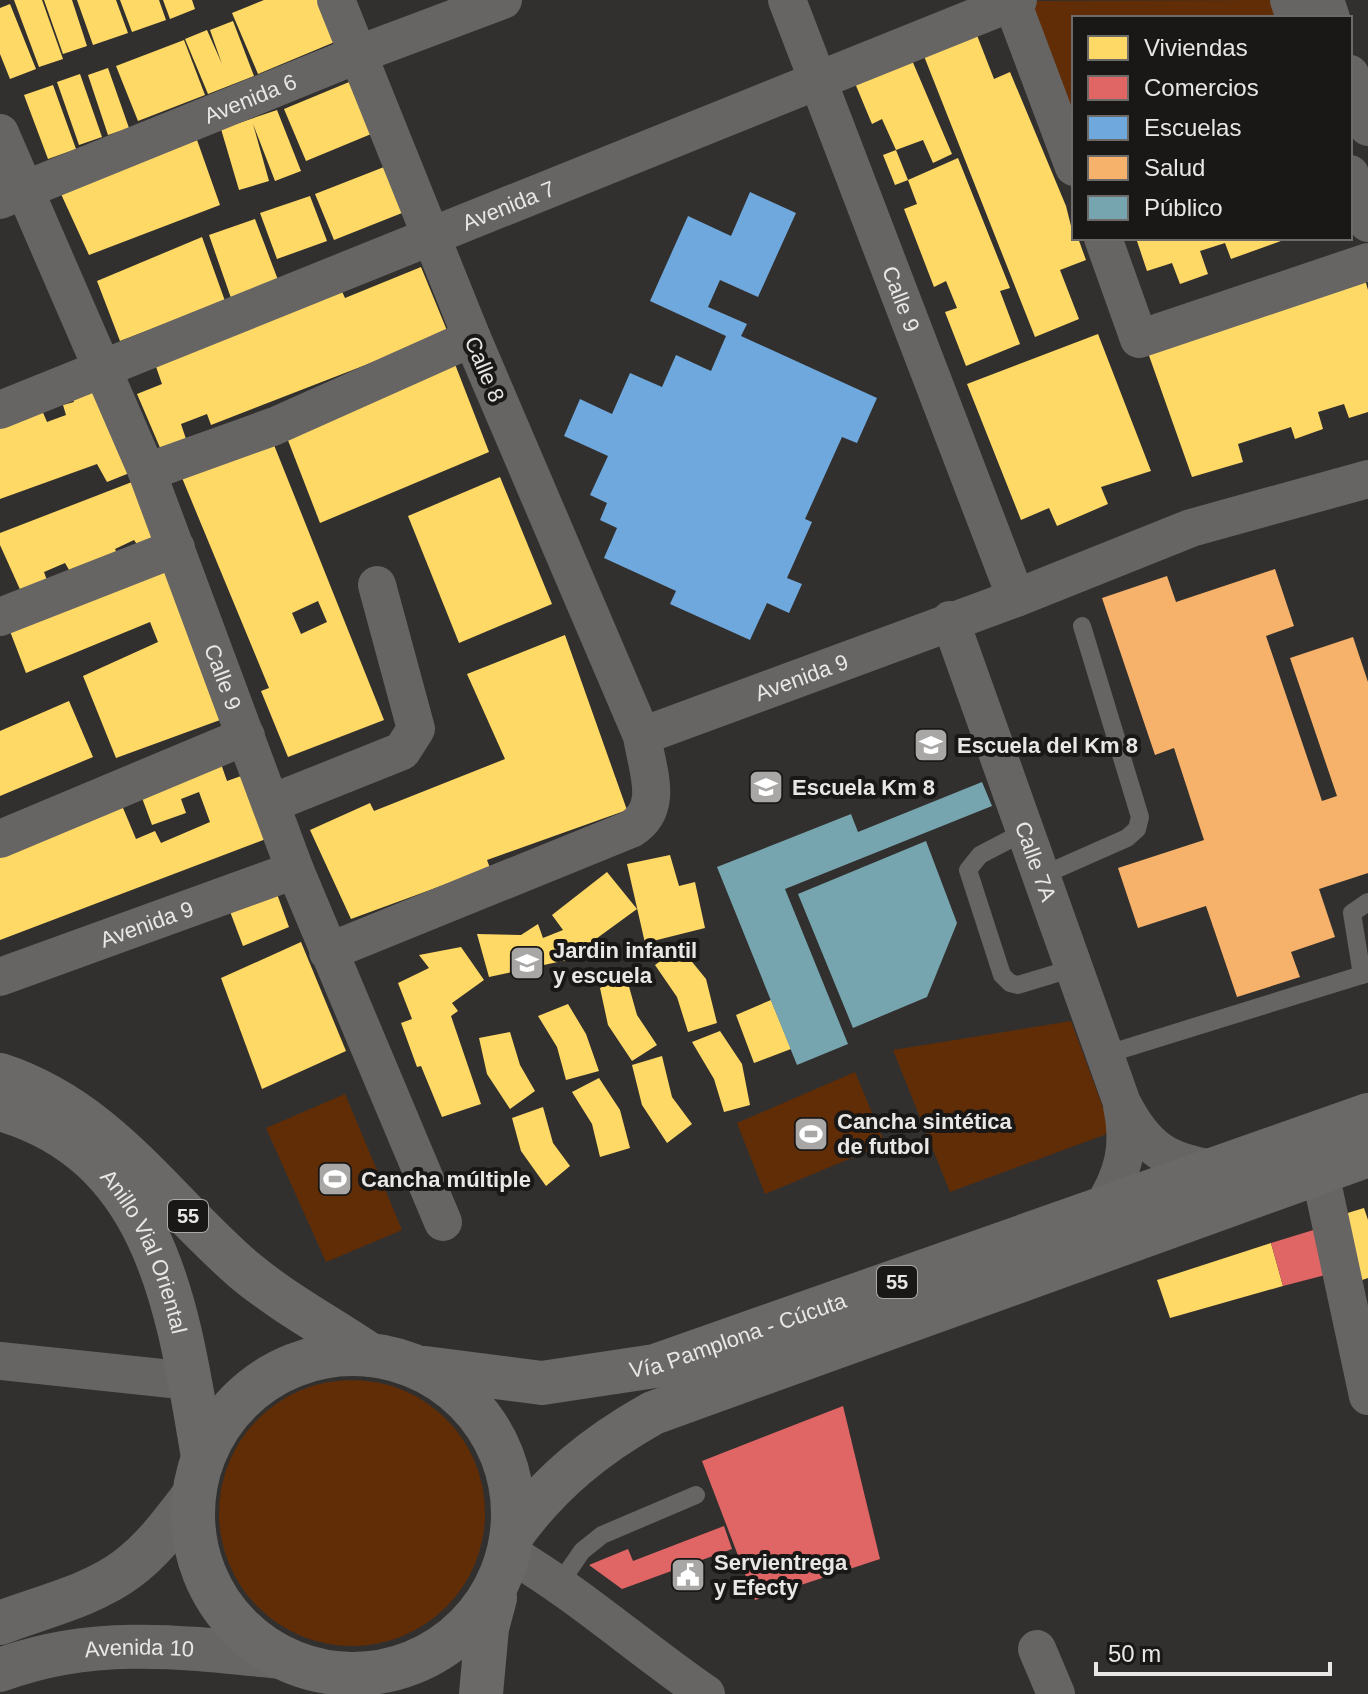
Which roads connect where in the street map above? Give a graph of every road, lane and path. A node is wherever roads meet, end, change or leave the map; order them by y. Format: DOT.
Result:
graph roads {
  1 [pos="336,0"];
  2 [pos="503,0"];
  3 [pos="787,0"];
  4 [pos="1015,1"];
  5 [pos="359,54"];
  6 [pos="818,82"];
  7 [pos="1352,85"];
  8 [pos="1368,127"];
  9 [pos="0,133"];
  10 [pos="1071,154"];
  11 [pos="1352,179"];
  12 [pos="11,195"];
  13 [pos="1368,223"];
  14 [pos="432,237"];
  15 [pos="1104,240"];
  16 [pos="1368,262"];
  17 [pos="472,338"];
  18 [pos="99,368"];
  19 [pos="0,410"];
  20 [pos="147,472"];
  21 [pos="1368,479"];
  22 [pos="176,548"];
  23 [pos="377,585"];
  24 [pos="1016,598"];
  25 [pos="0,617"];
  26 [pos="950,620"];
  27 [pos="1082,626"];
  28 [pos="246,736"];
  29 [pos="642,736"];
  30 [pos="272,803"];
  31 [pos="1024,832"];
  32 [pos="0,839"];
  33 [pos="295,870"];
  34 [pos="1041,876"];
  35 [pos="1368,902"];
  36 [pos="328,952"];
  37 [pos="1074,968"];
  38 [pos="1365,974"];
  39 [pos="0,977"];
  40 [pos="1104,1055"];
  41 [pos="2,1077"];
  42 [pos="1122,1103"];
  43 [pos="1368,1115"];
  44 [pos="1368,1155"];
  45 [pos="1216,1169"];
  46 [pos="1320,1173"];
  47 [pos="1101,1210"];
  48 [pos="443,1222"];
  49 [pos="370,1355"];
  50 [pos="0,1361"];
  51 [pos="415,1366"];
  52 [pos="190,1381"];
  53 [pos="1368,1396"];
  54 [pos="198,1476"];
  55 [pos="696,1495"];
  56 [pos="506,1558"];
  57 [pos="560,1583"];
  58 [pos="0,1623"];
  59 [pos="1037,1649"];
  60 [pos="0,1670"];
  61 [pos="308,1673"];
  62 [pos="481,1694"];
  63 [pos="706,1694"];
  64 [pos="1056,1694"];
  1 -- 5 [label="street, Calle 8"];
  2 -- 5 [label="street, Avenida 6"];
  3 -- 6 [label="street, Calle 9"];
  4 -- 6 [label="street, Avenida 7"];
  4 -- 10 [label="street"];
  5 -- 12 [label="street, Avenida 6"];
  5 -- 14 [label="street, Calle 8"];
  6 -- 14 [label="street, Avenida 7"];
  6 -- 24 [label="street, Calle 9"];
  7 -- 8 [label="street"];
  9 -- 12 [label="street, Calle 9"];
  11 -- 13 [label="street"];
  12 -- 18 [label="street, Calle 9"];
  14 -- 17 [label="street, Calle 8"];
  14 -- 18 [label="street, Avenida 7"];
  15 -- 16 [label="street"];
  17 -- 20 [label="street"];
  17 -- 29 [label="street, Calle 8"];
  18 -- 19 [label="street, Avenida 7"];
  18 -- 20 [label="street, Calle 9"];
  20 -- 22 [label="street, Calle 9"];
  21 -- 24 [label="street, Avenida 9"];
  22 -- 25 [label="street"];
  22 -- 28 [label="street, Calle 9"];
  23 -- 30 [label="street"];
  24 -- 26 [label="street, Avenida 9"];
  26 -- 29 [label="street, Avenida 9"];
  26 -- 31 [label="street, Calle 7A"];
  27 -- 34 [label="lane"];
  28 -- 30 [label="street, Calle 9"];
  28 -- 32 [label="street"];
  29 -- 36 [label="street"];
  30 -- 33 [label="street, Calle 9"];
  31 -- 34 [label="street, Calle 7A"];
  31 -- 37 [label="lane"];
  33 -- 36 [label="street, Calle 9"];
  33 -- 39 [label="street, Avenida 9"];
  34 -- 37 [label="street, Calle 7A"];
  35 -- 38 [label="lane"];
  36 -- 48 [label="street, Calle 9"];
  37 -- 40 [label="street, Calle 7A"];
  38 -- 40 [label="lane"];
  40 -- 42 [label="street, Calle 7A"];
  41 -- 49 [label="highway, Anillo Vial Oriental / 55"];
  41 -- 52 [label="highway, Anillo Vial Oriental / 55"];
  42 -- 45 [label="street, Calle 7A"];
  42 -- 47 [label="street, Calle 7A"];
  43 -- 45 [label="highway, Vía Pamplona - Cúcuta / 55"];
  44 -- 46 [label="highway, Vía Pamplona - Cúcuta / 55"];
  45 -- 47 [label="highway, Vía Pamplona - Cúcuta / 55"];
  46 -- 53 [label="street"];
  46 -- 56 [label="highway, Vía Pamplona - Cúcuta / 55"];
  47 -- 51 [label="highway, Vía Pamplona - Cúcuta / 55"];
  49 -- 51 [label="highway, 55"];
  49 -- 54 [label="highway, 55"];
  50 -- 52 [label="street"];
  51 -- 56 [label="highway, 55"];
  52 -- 54 [label="highway, Anillo Vial Oriental / 55"];
  54 -- 58 [label="main road"];
  54 -- 61 [label="highway, 55"];
  55 -- 57 [label="lane"];
  56 -- 57 [label="street"];
  56 -- 61 [label="highway, 55"];
  56 -- 62 [label="highway, 55"];
  57 -- 63 [label="street"];
  59 -- 64 [label="street"];
  60 -- 61 [label="main road, Avenida 10"];
}
